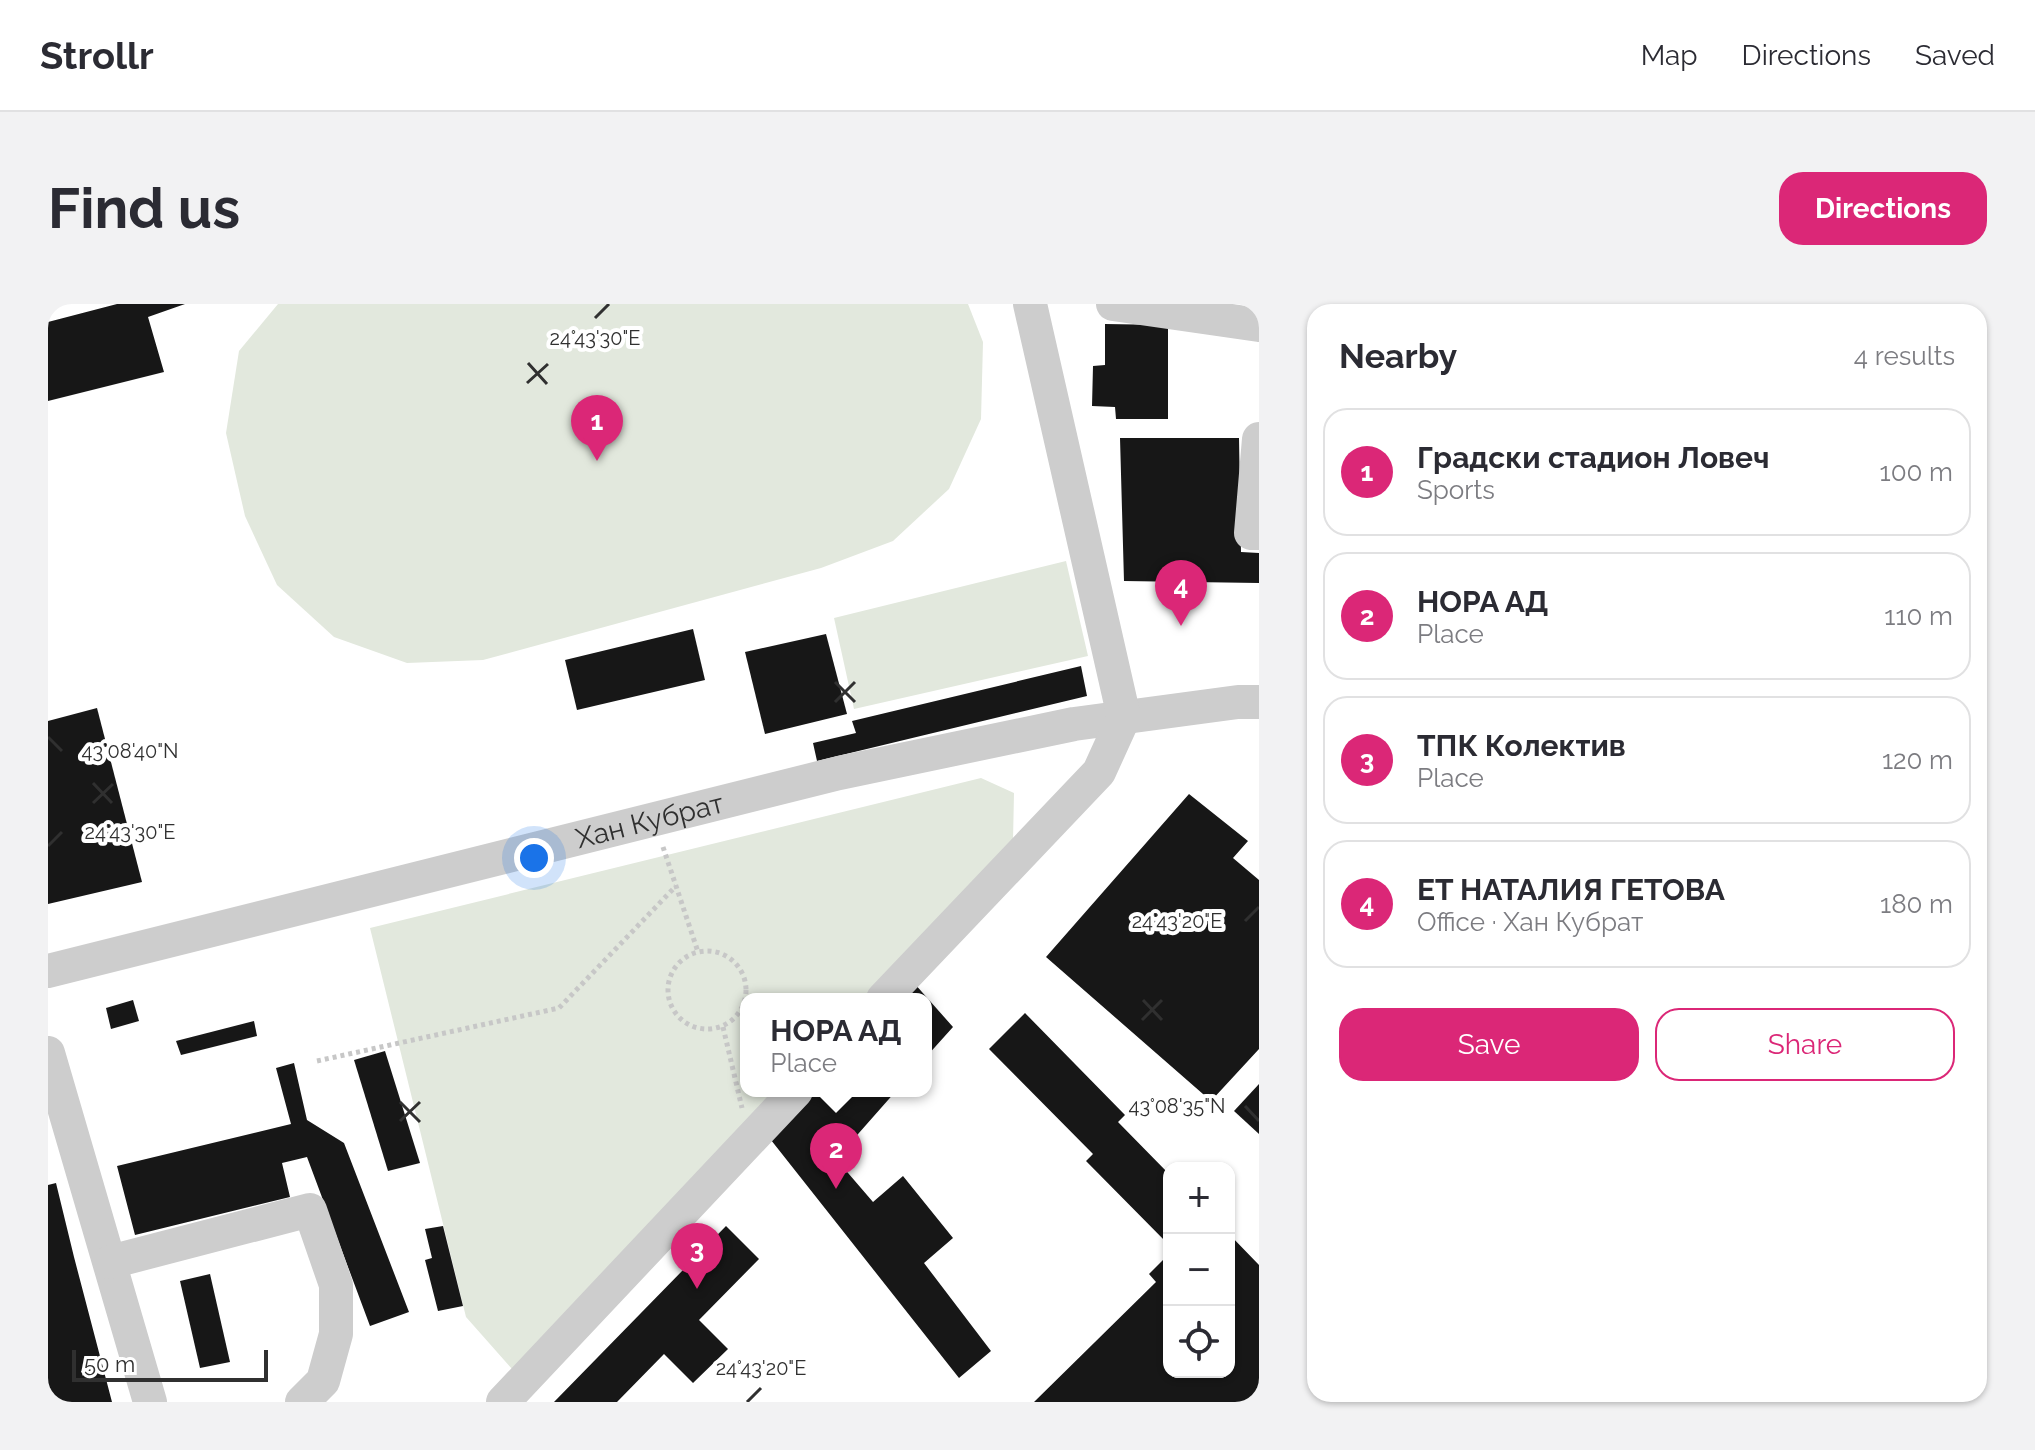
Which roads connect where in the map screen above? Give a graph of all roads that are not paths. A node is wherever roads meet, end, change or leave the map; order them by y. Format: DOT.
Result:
graph roads {
  1 [pos="1030,304"];
  2 [pos="1113,304"];
  3 [pos="1259,325"];
  4 [pos="1259,439"];
  5 [pos="1259,533"];
  6 [pos="1259,702"];
  7 [pos="1124,717"];
  8 [pos="48,971"];
  9 [pos="889,993"];
  10 [pos="48,1053"];
  11 [pos="790,1097"];
  12 [pos="110,1262"];
  13 [pos="150,1402"];
  14 [pos="302,1402"];
  15 [pos="503,1402"];
  1 -- 7 [label="street"];
  2 -- 3 [label="street"];
  4 -- 5 [label="street"];
  6 -- 7 [label="street, Хан Кубрат"];
  7 -- 8 [label="street, Хан Кубрат"];
  7 -- 9 [label="street"];
  10 -- 12 [label="street"];
  11 -- 15 [label="street"];
  12 -- 13 [label="street"];
  12 -- 14 [label="street"];
}
